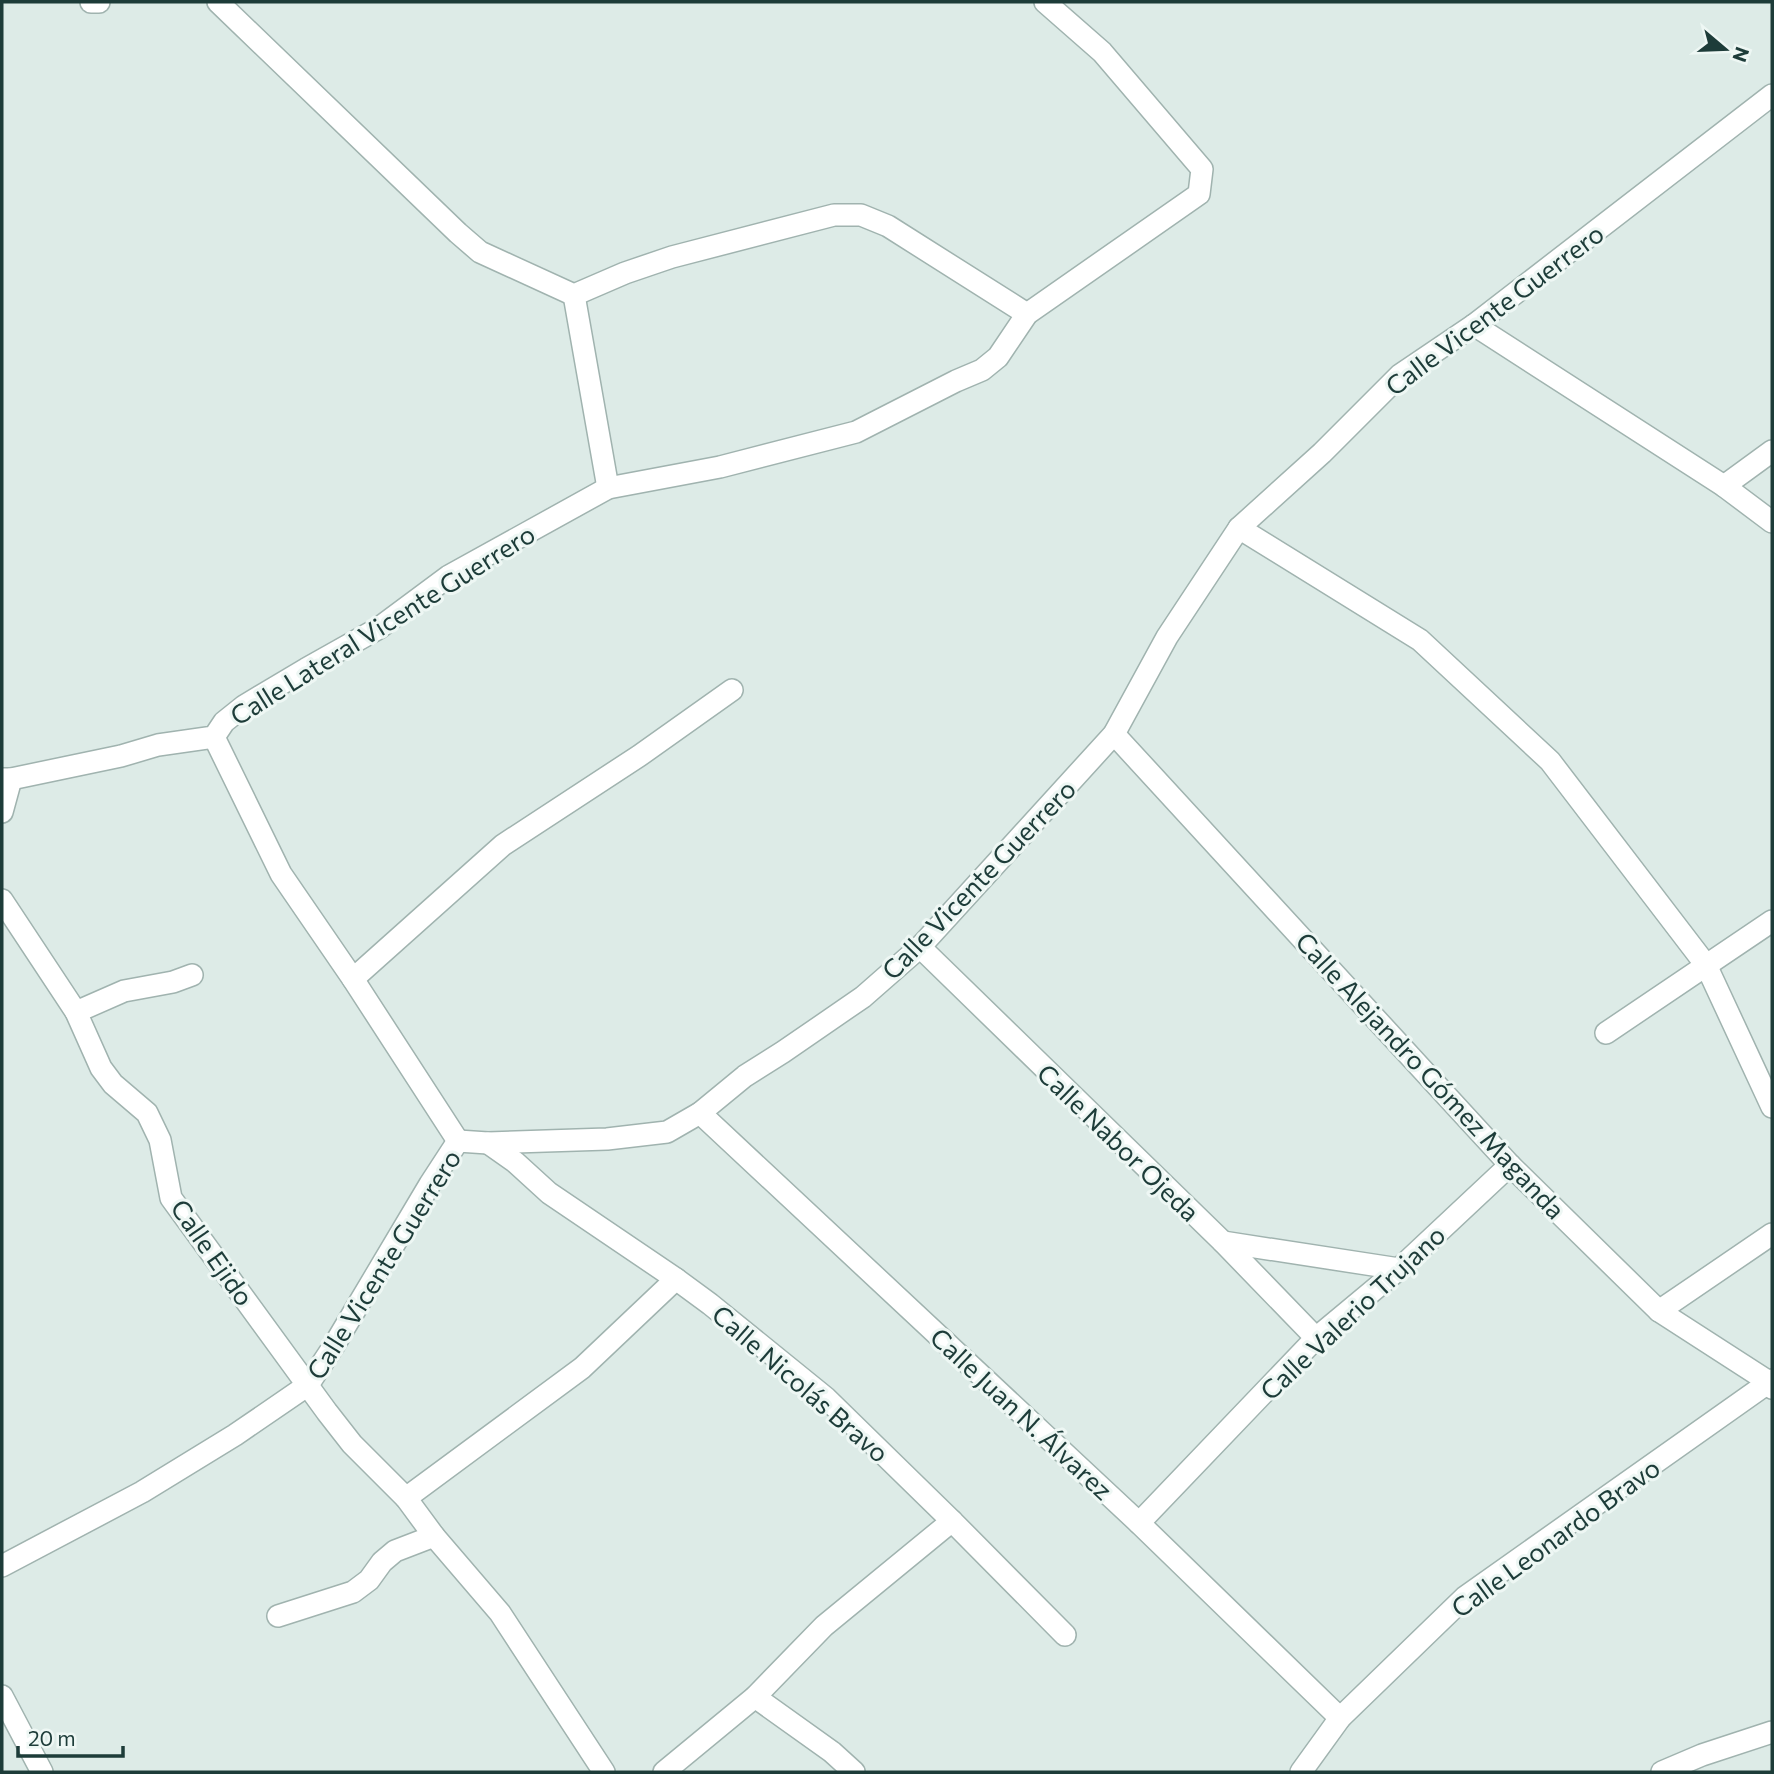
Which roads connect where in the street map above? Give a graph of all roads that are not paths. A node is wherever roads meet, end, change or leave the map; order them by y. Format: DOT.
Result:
graph roads {
  1 [pos="91,2"];
  2 [pos="99,2"];
  3 [pos="218,2"];
  4 [pos="1045,2"];
  5 [pos="1772,95"];
  6 [pos="574,295"];
  7 [pos="1027,314"];
  8 [pos="1474,325"];
  9 [pos="1772,451"];
  10 [pos="1724,486"];
  11 [pos="608,488"];
  12 [pos="1772,522"];
  13 [pos="1239,528"];
  14 [pos="732,690"];
  15 [pos="1114,734"];
  16 [pos="214,737"];
  17 [pos="6,779"];
  18 [pos="2,812"];
  19 [pos="2,900"];
  20 [pos="1772,921"];
  21 [pos="920,947"];
  22 [pos="1706,965"];
  23 [pos="192,975"];
  24 [pos="353,979"];
  25 [pos="76,1012"];
  26 [pos="1606,1033"];
  27 [pos="1772,1107"];
  28 [pos="700,1113"];
  29 [pos="458,1141"];
  30 [pos="488,1143"];
  31 [pos="1510,1165"];
  32 [pos="1772,1234"];
  33 [pos="1223,1242"];
  34 [pos="1399,1269"];
  35 [pos="676,1279"];
  36 [pos="1660,1311"];
  37 [pos="1316,1338"];
  38 [pos="1771,1383"];
  39 [pos="308,1385"];
  40 [pos="406,1498"];
  41 [pos="952,1521"];
  42 [pos="1139,1523"];
  43 [pos="434,1536"];
  44 [pos="2,1566"];
  45 [pos="278,1616"];
  46 [pos="1065,1635"];
  47 [pos="2,1696"];
  48 [pos="755,1697"];
  49 [pos="1340,1718"];
  50 [pos="1772,1731"];
  51 [pos="42,1772"];
  52 [pos="604,1772"];
  53 [pos="664,1772"];
  54 [pos="854,1772"];
  55 [pos="1301,1772"];
  56 [pos="1662,1772"];
  1 -- 2 [label="street"];
  3 -- 6 [label="street"];
  4 -- 7 [label="street"];
  5 -- 8 [label="street, Calle Vicente Guerrero"];
  6 -- 7 [label="street"];
  6 -- 11 [label="street"];
  7 -- 11 [label="street, Calle Lateral Vicente Guerrero"];
  8 -- 10 [label="street"];
  8 -- 13 [label="street, Calle Vicente Guerrero"];
  9 -- 10 [label="street"];
  10 -- 12 [label="street"];
  11 -- 16 [label="street, Calle Lateral Vicente Guerrero"];
  13 -- 15 [label="street, Calle Vicente Guerrero"];
  13 -- 22 [label="street"];
  14 -- 24 [label="street"];
  15 -- 21 [label="street, Calle Vicente Guerrero"];
  15 -- 31 [label="street, Calle Alejandro Gómez Maganda"];
  16 -- 17 [label="street, Calle Lateral Vicente Guerrero"];
  16 -- 24 [label="street"];
  17 -- 18 [label="street"];
  19 -- 25 [label="street, Calle Ejido"];
  20 -- 22 [label="street"];
  21 -- 28 [label="street, Calle Vicente Guerrero"];
  21 -- 33 [label="street, Calle Nabor Ojeda"];
  22 -- 26 [label="street"];
  22 -- 27 [label="street"];
  23 -- 25 [label="street"];
  24 -- 29 [label="street"];
  25 -- 39 [label="street, Calle Ejido"];
  28 -- 30 [label="street, Calle Vicente Guerrero"];
  28 -- 42 [label="street, Calle Juan N. Álvarez"];
  29 -- 30 [label="street, Calle Vicente Guerrero"];
  29 -- 39 [label="street, Calle Vicente Guerrero"];
  30 -- 35 [label="street, Calle Nicolás Bravo"];
  31 -- 34 [label="street, Calle Valerio Trujano"];
  31 -- 36 [label="street, Calle Alejandro Gómez Maganda"];
  32 -- 36 [label="street"];
  33 -- 34 [label="street"];
  33 -- 37 [label="street, Calle Nabor Ojeda"];
  34 -- 37 [label="street, Calle Valerio Trujano"];
  35 -- 40 [label="street"];
  35 -- 41 [label="street, Calle Nicolás Bravo"];
  36 -- 38 [label="street, Calle Alejandro Gómez Maganda"];
  37 -- 42 [label="street, Calle Valerio Trujano"];
  38 -- 49 [label="street, Calle Leonardo Bravo"];
  39 -- 40 [label="street, Calle Ejido"];
  39 -- 44 [label="street, Calle Vicente Guerrero"];
  40 -- 43 [label="street, Calle Ejido"];
  41 -- 46 [label="street, Calle Nicolás Bravo"];
  41 -- 48 [label="street"];
  42 -- 49 [label="street, Calle Juan N. Álvarez"];
  43 -- 45 [label="street"];
  43 -- 52 [label="street, Calle Ejido"];
  47 -- 51 [label="street"];
  48 -- 53 [label="street"];
  48 -- 54 [label="street"];
  49 -- 55 [label="street, Calle Leonardo Bravo"];
  50 -- 56 [label="street"];
}
